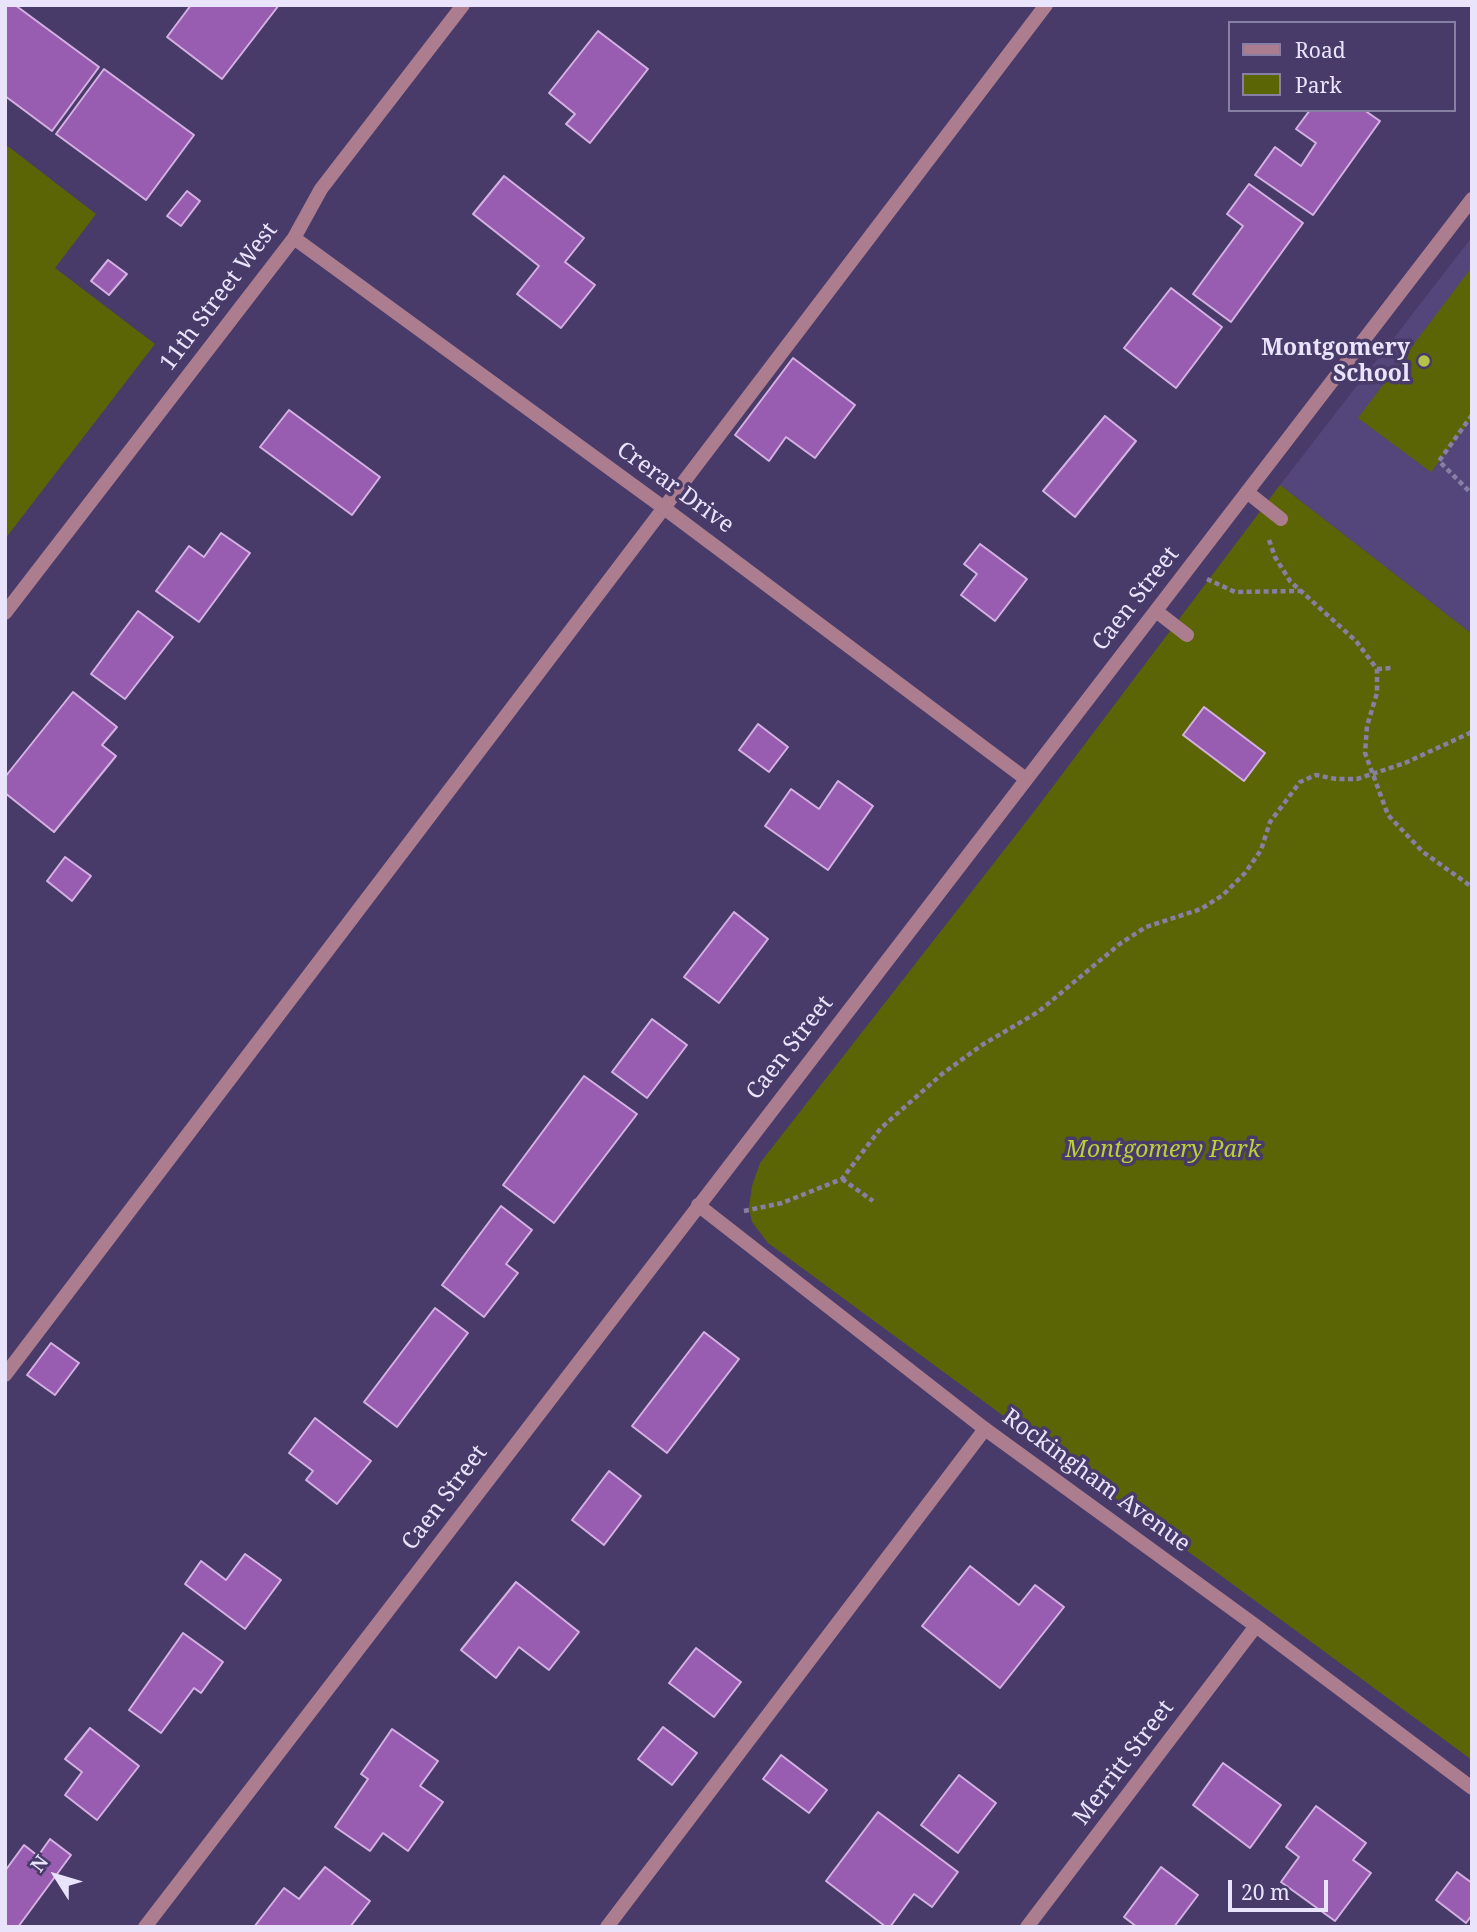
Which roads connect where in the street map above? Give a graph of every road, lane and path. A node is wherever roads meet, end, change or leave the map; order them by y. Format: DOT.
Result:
graph roads {
  1 [pos="463,5"];
  2 [pos="1046,5"];
  3 [pos="1472,199"];
  4 [pos="294,238"];
  5 [pos="1472,415"];
  6 [pos="1247,492"];
  7 [pos="1472,494"];
  8 [pos="664,508"];
  9 [pos="1281,519"];
  10 [pos="1267,535"];
  11 [pos="1186,570"];
  12 [pos="1301,591"];
  13 [pos="1156,611"];
  14 [pos="5,613"];
  15 [pos="1187,635"];
  16 [pos="1391,667"];
  17 [pos="1377,669"];
  18 [pos="1468,731"];
  19 [pos="1372,774"];
  20 [pos="1026,779"];
  21 [pos="1472,887"];
  22 [pos="842,1179"];
  23 [pos="873,1200"];
  24 [pos="698,1205"];
  25 [pos="5,1375"];
  26 [pos="985,1429"];
  27 [pos="1256,1626"];
  28 [pos="1472,1788"];
  29 [pos="145,1927"];
  30 [pos="607,1927"];
  31 [pos="1027,1927"];
  1 -- 4 [label="street, 11th Street West"];
  2 -- 8 [label="street"];
  3 -- 6 [label="street, Caen Street"];
  4 -- 8 [label="street, Crerar Drive"];
  4 -- 14 [label="street, 11th Street West"];
  5 -- 7 [label="path"];
  6 -- 9 [label="street"];
  6 -- 11 [label="street, Caen Street"];
  8 -- 20 [label="street, Crerar Drive"];
  8 -- 25 [label="street"];
  10 -- 12 [label="path"];
  11 -- 12 [label="path"];
  11 -- 13 [label="street, Caen Street"];
  12 -- 17 [label="path"];
  13 -- 15 [label="street"];
  13 -- 20 [label="street, Caen Street"];
  16 -- 17 [label="path"];
  17 -- 19 [label="path"];
  18 -- 19 [label="path"];
  19 -- 21 [label="path"];
  19 -- 22 [label="path"];
  20 -- 24 [label="street, Caen Street"];
  22 -- 23 [label="path"];
  22 -- 24 [label="path"];
  24 -- 26 [label="street, Rockingham Avenue"];
  24 -- 29 [label="street, Caen Street"];
  26 -- 27 [label="street, Rockingham Avenue"];
  26 -- 30 [label="street"];
  27 -- 28 [label="street, Rockingham Avenue"];
  27 -- 31 [label="street, Merritt Street"];
}
